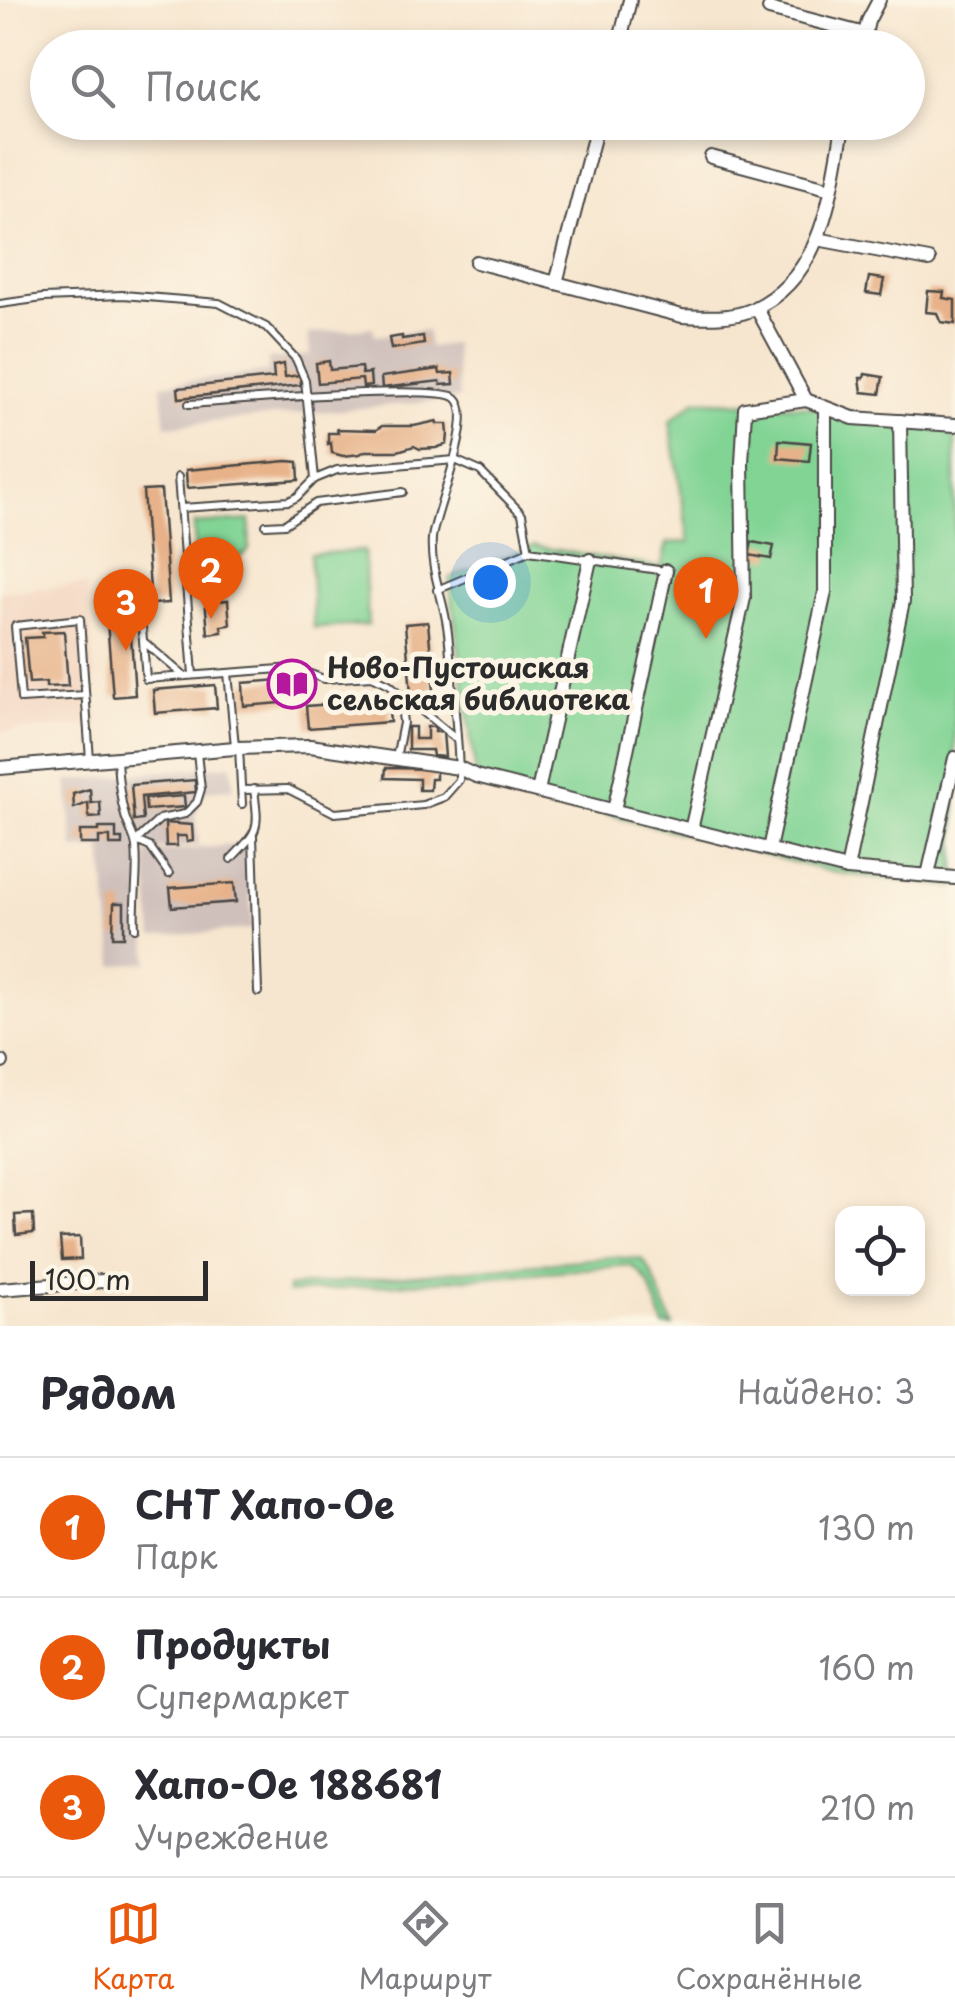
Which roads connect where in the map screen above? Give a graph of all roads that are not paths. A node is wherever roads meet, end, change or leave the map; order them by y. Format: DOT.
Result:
graph roads {
  1 [pos="630,0"];
  2 [pos="878,0"];
  3 [pos="769,9"];
  4 [pos="622,30"];
  5 [pos="831,30"];
  6 [pos="867,30"];
  7 [pos="593,140"];
  8 [pos="841,140"];
  9 [pos="711,158"];
  10 [pos="831,189"];
  11 [pos="817,239"];
  12 [pos="929,260"];
  13 [pos="476,262"];
  14 [pos="556,283"];
  15 [pos="0,304"];
  16 [pos="756,306"];
  17 [pos="307,396"];
  18 [pos="806,400"];
  19 [pos="189,404"];
  20 [pos="826,409"];
  21 [pos="900,420"];
  22 [pos="955,424"];
  23 [pos="455,460"];
  24 [pos="178,477"];
  25 [pos="315,479"];
  26 [pos="403,492"];
  27 [pos="297,497"];
  28 [pos="180,508"];
  29 [pos="306,510"];
  30 [pos="266,525"];
  31 [pos="528,551"];
  32 [pos="590,560"];
  33 [pos="666,571"];
  34 [pos="437,590"];
  35 [pos="141,615"];
  36 [pos="143,641"];
  37 [pos="228,673"];
  38 [pos="189,676"];
  39 [pos="400,693"];
  40 [pos="85,696"];
  41 [pos="457,740"];
  42 [pos="237,748"];
  43 [pos="197,752"];
  44 [pos="396,758"];
  45 [pos="955,758"];
  46 [pos="117,760"];
  47 [pos="90,762"];
  48 [pos="0,768"];
  49 [pos="459,768"];
  50 [pos="254,789"];
  51 [pos="242,790"];
  52 [pos="538,791"];
  53 [pos="242,804"];
  54 [pos="614,810"];
  55 [pos="691,830"];
  56 [pos="253,836"];
  57 [pos="136,841"];
  58 [pos="769,849"];
  59 [pos="231,859"];
  60 [pos="848,869"];
  61 [pos="169,874"];
  62 [pos="928,874"];
  63 [pos="955,878"];
  64 [pos="134,928"];
  65 [pos="258,992"];
  66 [pos="104,1281"];
  67 [pos="0,1289"];
  1 -- 4 [label="street"];
  2 -- 6 [label="street"];
  3 -- 5 [label="street"];
  7 -- 14 [label="street"];
  8 -- 10 [label="street"];
  9 -- 10 [label="street"];
  10 -- 11 [label="street"];
  11 -- 12 [label="street"];
  11 -- 16 [label="street"];
  13 -- 14 [label="street"];
  14 -- 16 [label="street"];
  15 -- 17 [label="lane"];
  16 -- 18 [label="street"];
  17 -- 19 [label="lane"];
  17 -- 23 [label="lane"];
  17 -- 25 [label="lane"];
  18 -- 20 [label="street"];
  18 -- 55 [label="street"];
  20 -- 21 [label="street"];
  20 -- 58 [label="street"];
  21 -- 22 [label="street"];
  21 -- 60 [label="street"];
  23 -- 25 [label="lane"];
  23 -- 31 [label="lane"];
  23 -- 34 [label="lane"];
  24 -- 28 [label="lane"];
  25 -- 27 [label="lane"];
  26 -- 29 [label="lane"];
  27 -- 28 [label="lane"];
  27 -- 29 [label="lane"];
  28 -- 38 [label="lane"];
  29 -- 30 [label="lane"];
  31 -- 32 [label="lane"];
  31 -- 34 [label="lane"];
  32 -- 33 [label="lane"];
  32 -- 52 [label="street"];
  33 -- 54 [label="street"];
  34 -- 41 [label="lane"];
  35 -- 36 [label="lane"];
  36 -- 38 [label="lane"];
  36 -- 38 [label="lane"];
  37 -- 38 [label="lane"];
  37 -- 39 [label="lane"];
  37 -- 42 [label="lane"];
  39 -- 41 [label="lane"];
  39 -- 44 [label="lane"];
  40 -- 40 [label="lane"];
  40 -- 47 [label="lane"];
  41 -- 49 [label="lane"];
  42 -- 43 [label="street"];
  42 -- 44 [label="street"];
  42 -- 51 [label="lane"];
  43 -- 46 [label="street"];
  43 -- 57 [label="lane"];
  44 -- 49 [label="street"];
  45 -- 62 [label="street"];
  46 -- 47 [label="street"];
  46 -- 57 [label="lane"];
  47 -- 48 [label="street"];
  49 -- 50 [label="lane"];
  49 -- 52 [label="street"];
  50 -- 51 [label="lane"];
  50 -- 56 [label="lane"];
  51 -- 53 [label="lane"];
  52 -- 54 [label="street"];
  54 -- 55 [label="street"];
  55 -- 58 [label="street"];
  56 -- 59 [label="lane"];
  56 -- 65 [label="lane"];
  57 -- 61 [label="lane"];
  57 -- 64 [label="lane"];
  58 -- 60 [label="street"];
  60 -- 62 [label="street"];
  62 -- 63 [label="street"];
  66 -- 67 [label="street"];
}
